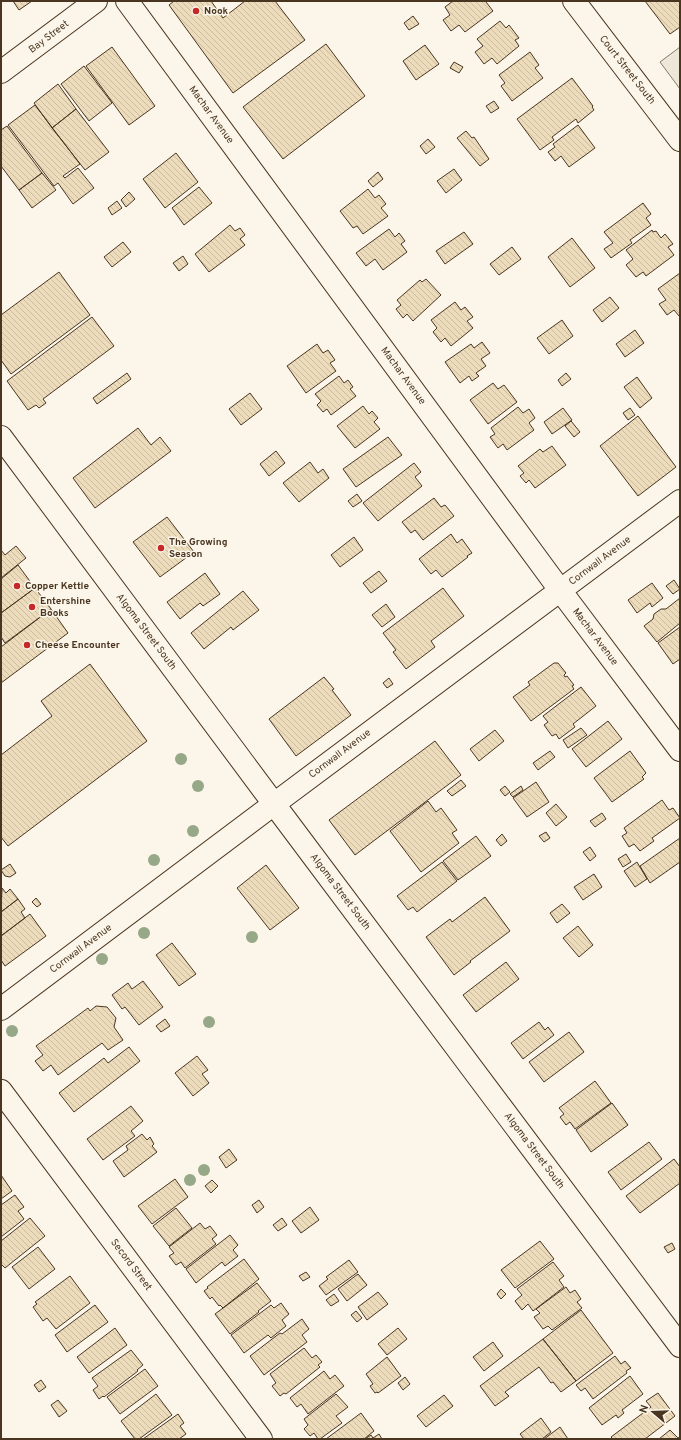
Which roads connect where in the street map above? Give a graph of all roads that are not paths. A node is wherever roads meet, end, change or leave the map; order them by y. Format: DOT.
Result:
graph roads {
  1 [pos="96,1"];
  2 [pos="127,1"];
  3 [pos="574,1"];
  4 [pos="1,72"];
  5 [pos="680,140"];
  6 [pos="1,437"];
  7 [pos="680,501"];
  8 [pos="560,590"];
  9 [pos="680,750"];
  10 [pos="274,804"];
  11 [pos="1,1009"];
  12 [pos="1,1091"];
  13 [pos="680,1346"];
  14 [pos="261,1439"];
  1 -- 4 [label="street, Bay Street"];
  2 -- 8 [label="street, Machar Avenue"];
  3 -- 5 [label="street, Court Street South"];
  6 -- 10 [label="street, Algoma Street South"];
  7 -- 8 [label="street, Cornwall Avenue"];
  8 -- 9 [label="street, Machar Avenue"];
  8 -- 10 [label="street, Cornwall Avenue"];
  10 -- 11 [label="street, Cornwall Avenue"];
  10 -- 13 [label="street, Algoma Street South"];
  12 -- 14 [label="street, Secord Street"];
}
